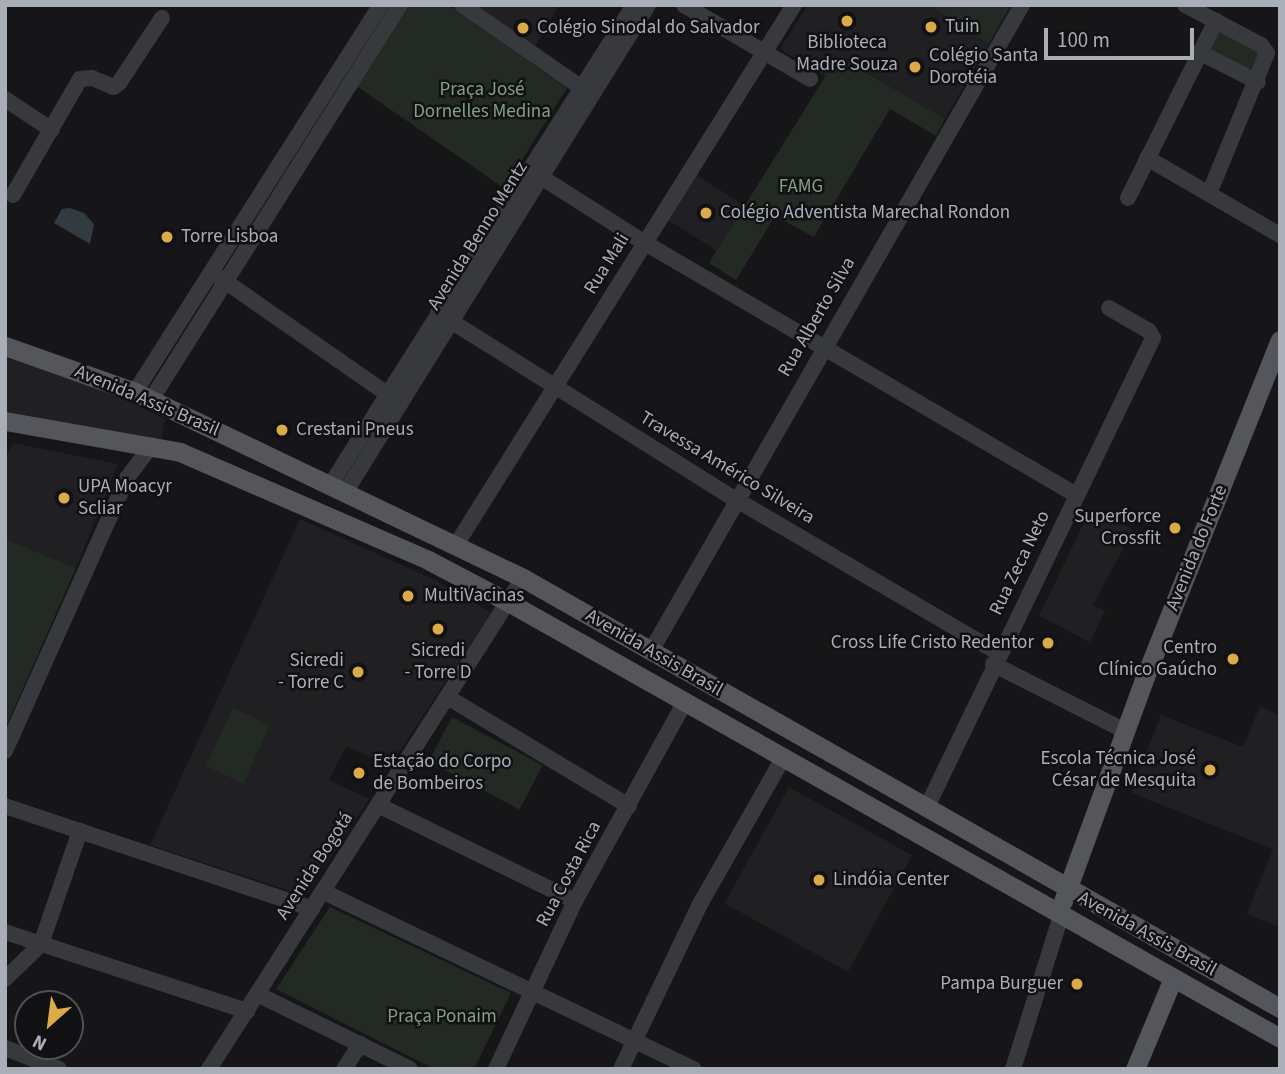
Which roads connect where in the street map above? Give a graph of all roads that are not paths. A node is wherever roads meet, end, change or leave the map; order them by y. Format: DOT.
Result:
graph roads {
  1 [pos="381,5"];
  2 [pos="400,5"];
  3 [pos="462,5"];
  4 [pos="634,5"];
  5 [pos="648,5"];
  6 [pos="684,5"];
  7 [pos="794,5"];
  8 [pos="1022,5"];
  9 [pos="1185,5"];
  10 [pos="162,18"];
  11 [pos="1216,21"];
  12 [pos="765,52"];
  13 [pos="1199,52"];
  14 [pos="810,79"];
  15 [pos="1258,82"];
  16 [pos="586,91"];
  17 [pos="5,99"];
  18 [pos="314,125"];
  19 [pos="52,130"];
  20 [pos="1147,158"];
  21 [pos="535,173"];
  22 [pos="1209,194"];
  23 [pos="13,195"];
  24 [pos="1128,198"];
  25 [pos="1280,235"];
  26 [pos="645,243"];
  27 [pos="218,276"];
  28 [pos="1109,308"];
  29 [pos="444,317"];
  30 [pos="1280,340"];
  31 [pos="5,346"];
  32 [pos="824,348"];
  33 [pos="554,388"];
  34 [pos="143,396"];
  35 [pos="393,398"];
  36 [pos="5,421"];
  37 [pos="121,440"];
  38 [pos="152,445"];
  39 [pos="127,478"];
  40 [pos="339,488"];
  41 [pos="1076,495"];
  42 [pos="735,499"];
  43 [pos="456,545"];
  44 [pos="523,578"];
  45 [pos="510,603"];
  46 [pos="651,651"];
  47 [pos="996,659"];
  48 [pos="449,698"];
  49 [pos="685,702"];
  50 [pos="1125,731"];
  51 [pos="5,751"];
  52 [pos="783,758"];
  53 [pos="5,806"];
  54 [pos="380,806"];
  55 [pos="629,806"];
  56 [pos="926,809"];
  57 [pos="80,831"];
  58 [pos="1066,888"];
  59 [pos="324,892"];
  60 [pos="575,901"];
  61 [pos="312,909"];
  62 [pos="1060,916"];
  63 [pos="5,932"];
  64 [pos="41,944"];
  65 [pos="1173,978"];
  66 [pos="5,979"];
  67 [pos="533,992"];
  68 [pos="257,994"];
  69 [pos="1280,1008"];
  70 [pos="247,1010"];
  71 [pos="1280,1038"];
  72 [pos="635,1041"];
  73 [pos="360,1044"];
  74 [pos="5,1048"];
  75 [pos="60,1069"];
  76 [pos="209,1069"];
  77 [pos="344,1069"];
  78 [pos="410,1069"];
  79 [pos="496,1069"];
  80 [pos="621,1069"];
  81 [pos="694,1069"];
  82 [pos="1013,1069"];
  83 [pos="1135,1069"];
  1 -- 18 [label="street"];
  2 -- 18 [label="street"];
  3 -- 16 [label="street"];
  4 -- 16 [label="street, Avenida Benno Mentz"];
  5 -- 16 [label="street, Avenida Benno Mentz"];
  6 -- 12 [label="street"];
  7 -- 12 [label="street, Rua Mali"];
  8 -- 32 [label="street, Rua Alberto Silva"];
  9 -- 11 [label="street"];
  10 -- 19 [label="street"];
  11 -- 13 [label="street"];
  11 -- 15 [label="street"];
  12 -- 14 [label="street"];
  12 -- 26 [label="street, Rua Mali"];
  13 -- 15 [label="street"];
  13 -- 20 [label="street"];
  15 -- 22 [label="street"];
  16 -- 21 [label="street, Avenida Benno Mentz"];
  17 -- 19 [label="street"];
  18 -- 27 [label="street"];
  19 -- 23 [label="street"];
  20 -- 22 [label="street"];
  20 -- 24 [label="street"];
  21 -- 26 [label="street"];
  21 -- 29 [label="street, Avenida Benno Mentz"];
  22 -- 25 [label="street"];
  26 -- 32 [label="street"];
  26 -- 33 [label="street, Rua Mali"];
  27 -- 34 [label="street"];
  27 -- 35 [label="street"];
  28 -- 41 [label="street, Rua Zeca Neto"];
  29 -- 33 [label="street, Travessa Américo Silveira"];
  29 -- 35 [label="street, Avenida Benno Mentz"];
  30 -- 50 [label="main road, Avenida do Forte"];
  31 -- 34 [label="main road, Avenida Assis Brasil"];
  32 -- 41 [label="street"];
  32 -- 42 [label="street, Rua Alberto Silva"];
  33 -- 42 [label="street, Travessa Américo Silveira"];
  33 -- 43 [label="street, Rua Mali"];
  34 -- 40 [label="main road, Avenida Assis Brasil"];
  35 -- 40 [label="street, Avenida Benno Mentz"];
  36 -- 37 [label="main road, Avenida Assis Brasil"];
  37 -- 38 [label="main road, Avenida Assis Brasil"];
  37 -- 39 [label="street"];
  38 -- 39 [label="street"];
  38 -- 45 [label="main road, Avenida Assis Brasil"];
  39 -- 51 [label="street"];
  40 -- 43 [label="main road, Avenida Assis Brasil"];
  41 -- 47 [label="street, Rua Zeca Neto"];
  42 -- 46 [label="street, Rua Alberto Silva"];
  42 -- 47 [label="street, Travessa Américo Silveira"];
  43 -- 44 [label="main road, Avenida Assis Brasil"];
  44 -- 45 [label="street, Avenida Bogotá"];
  44 -- 46 [label="main road, Avenida Assis Brasil"];
  45 -- 48 [label="street, Avenida Bogotá"];
  45 -- 49 [label="main road, Avenida Assis Brasil"];
  46 -- 56 [label="main road, Avenida Assis Brasil"];
  47 -- 50 [label="street, Travessa Américo Silveira"];
  47 -- 56 [label="street, Rua Zeca Neto"];
  48 -- 54 [label="street, Avenida Bogotá"];
  48 -- 55 [label="street"];
  49 -- 52 [label="main road, Avenida Assis Brasil"];
  49 -- 55 [label="street, Rua Costa Rica"];
  50 -- 58 [label="main road, Avenida do Forte"];
  52 -- 62 [label="main road, Avenida Assis Brasil"];
  52 -- 72 [label="street"];
  53 -- 57 [label="street"];
  54 -- 59 [label="street, Avenida Bogotá"];
  54 -- 60 [label="street"];
  55 -- 60 [label="street, Rua Costa Rica"];
  56 -- 58 [label="main road, Avenida Assis Brasil"];
  57 -- 61 [label="street"];
  57 -- 64 [label="street"];
  58 -- 62 [label="main road, Avenida do Forte"];
  58 -- 69 [label="main road, Avenida Assis Brasil"];
  59 -- 61 [label="street, Avenida Bogotá"];
  59 -- 67 [label="street"];
  60 -- 67 [label="street, Rua Costa Rica"];
  61 -- 68 [label="street, Avenida Bogotá"];
  62 -- 65 [label="main road, Avenida Assis Brasil"];
  62 -- 82 [label="street"];
  63 -- 64 [label="street"];
  64 -- 66 [label="street"];
  64 -- 70 [label="street"];
  65 -- 71 [label="main road, Avenida Assis Brasil"];
  65 -- 83 [label="main road"];
  67 -- 72 [label="street"];
  67 -- 79 [label="street, Rua Costa Rica"];
  68 -- 70 [label="street, Avenida Bogotá"];
  68 -- 73 [label="street"];
  70 -- 76 [label="street, Avenida Bogotá"];
  72 -- 80 [label="street"];
  72 -- 81 [label="street"];
  73 -- 77 [label="street"];
  73 -- 78 [label="street"];
  74 -- 75 [label="street"];
}
